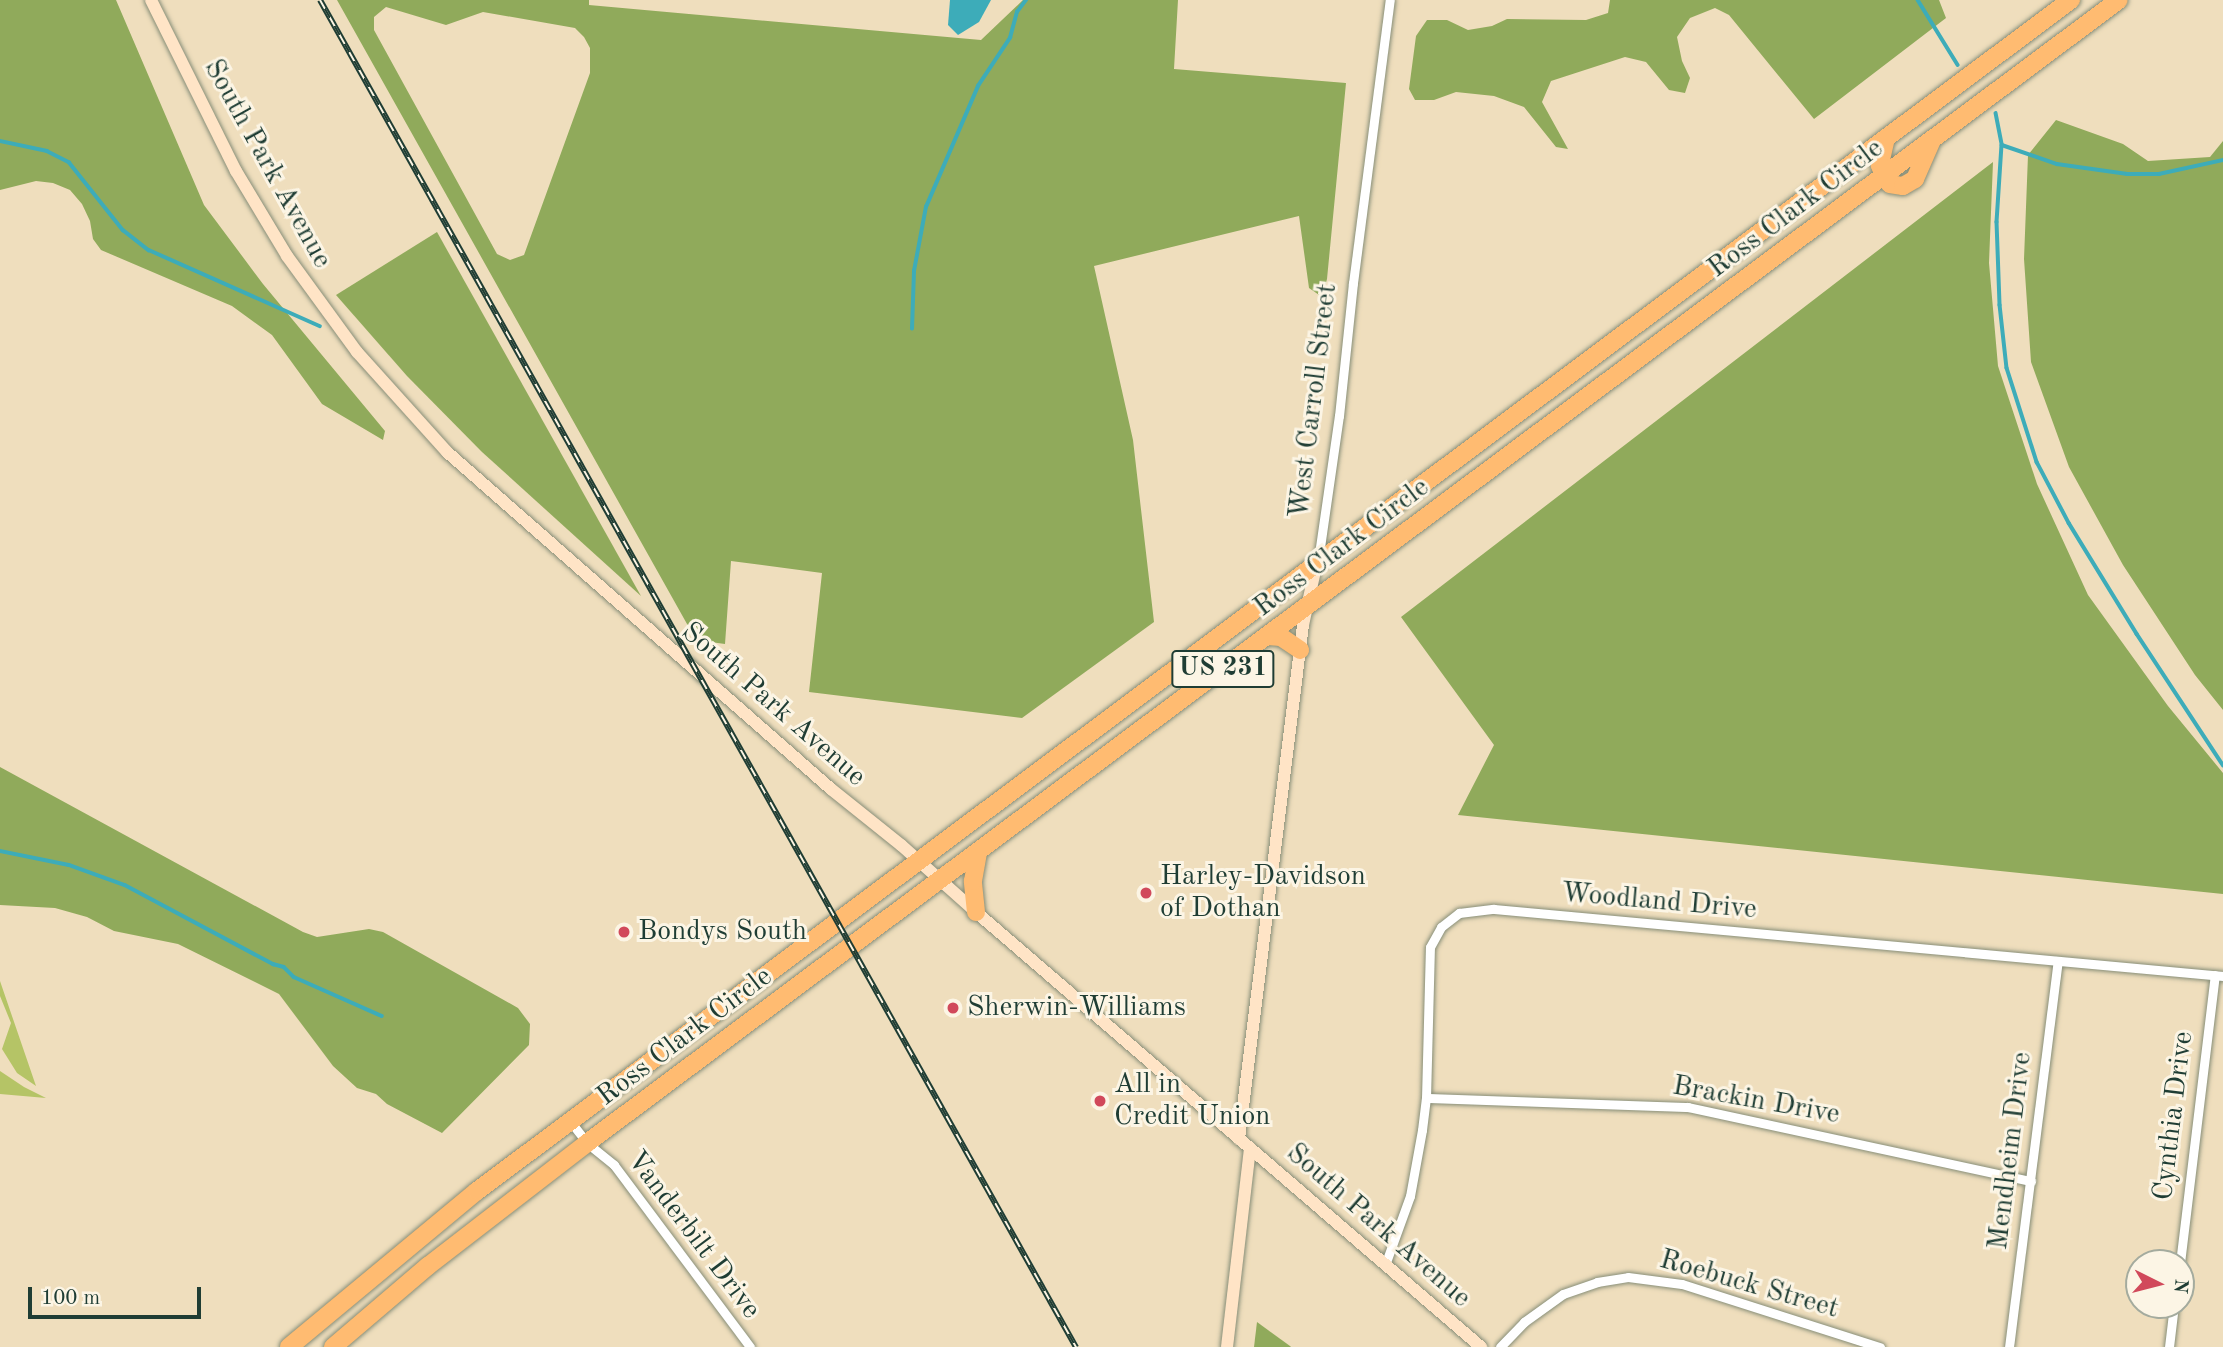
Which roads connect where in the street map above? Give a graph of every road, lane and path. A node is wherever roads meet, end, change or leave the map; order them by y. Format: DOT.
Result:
graph roads {
  1 [pos="152,0"];
  2 [pos="1390,0"];
  3 [pos="2071,0"];
  4 [pos="2119,0"];
  5 [pos="1886,138"];
  6 [pos="1884,177"];
  7 [pos="1702,275"];
  8 [pos="1721,298"];
  9 [pos="1317,562"];
  10 [pos="1307,607"];
  11 [pos="1268,636"];
  12 [pos="1300,650"];
  13 [pos="1176,668"];
  14 [pos="1193,692"];
  15 [pos="1032,776"];
  16 [pos="1049,799"];
  17 [pos="978,852"];
  18 [pos="918,860"];
  19 [pos="940,880"];
  20 [pos="976,912"];
  21 [pos="2058,961"];
  22 [pos="2219,976"];
  23 [pos="1426,1098"];
  24 [pos="570,1121"];
  25 [pos="1239,1139"];
  26 [pos="587,1143"];
  27 [pos="1250,1149"];
  28 [pos="2031,1181"];
  29 [pos="410,1244"];
  30 [pos="2181,1249"];
  31 [pos="1385,1265"];
  32 [pos="428,1266"];
  33 [pos="2172,1319"];
  34 [pos="298,1344"];
  35 [pos="333,1347"];
  36 [pos="750,1347"];
  37 [pos="1227,1347"];
  38 [pos="1481,1347"];
  39 [pos="1500,1347"];
  40 [pos="1880,1347"];
  41 [pos="2009,1347"];
  42 [pos="2169,1347"];
  1 -- 18 [label="street, South Park Avenue"];
  2 -- 9 [label="street, West Carroll Street"];
  3 -- 5 [label="highway, Ross Clark Circle / US 231"];
  4 -- 6 [label="highway, Ross Clark Circle / US 231"];
  5 -- 6 [label="highway"];
  5 -- 7 [label="highway, Ross Clark Circle / US 231"];
  6 -- 8 [label="highway, Ross Clark Circle / US 231"];
  7 -- 8 [label="highway"];
  7 -- 9 [label="highway, Ross Clark Circle / US 231"];
  8 -- 10 [label="highway, Ross Clark Circle / US 231"];
  9 -- 10 [label="street, West Carroll Street"];
  9 -- 13 [label="highway, Ross Clark Circle / US 231"];
  10 -- 11 [label="highway, Ross Clark Circle / US 231"];
  10 -- 12 [label="street, West Carroll Street"];
  11 -- 12 [label="highway"];
  11 -- 14 [label="highway, Ross Clark Circle / US 231"];
  12 -- 25 [label="street, West Carroll Street"];
  13 -- 14 [label="highway"];
  13 -- 15 [label="highway, Ross Clark Circle / US 231"];
  14 -- 16 [label="highway, Ross Clark Circle / US 231"];
  15 -- 16 [label="highway"];
  15 -- 18 [label="highway, Ross Clark Circle / US 231"];
  16 -- 17 [label="highway, Ross Clark Circle / US 231"];
  17 -- 19 [label="highway, Ross Clark Circle / US 231"];
  17 -- 20 [label="highway"];
  18 -- 19 [label="street, South Park Avenue"];
  18 -- 24 [label="highway, Ross Clark Circle / US 231"];
  19 -- 20 [label="street, South Park Avenue"];
  19 -- 26 [label="highway, Ross Clark Circle / US 231"];
  20 -- 25 [label="street, South Park Avenue"];
  21 -- 22 [label="street, Woodland Drive"];
  21 -- 23 [label="street, Woodland Drive"];
  21 -- 28 [label="street, Mendheim Drive"];
  22 -- 30 [label="street, Cynthia Drive"];
  23 -- 28 [label="street, Brackin Drive"];
  23 -- 31 [label="street, Woodland Drive"];
  24 -- 26 [label="street, Vanderbilt Drive"];
  24 -- 29 [label="highway, Ross Clark Circle / US 231"];
  25 -- 27 [label="street, South Park Avenue"];
  26 -- 32 [label="highway, Ross Clark Circle / US 231"];
  26 -- 36 [label="street, Vanderbilt Drive"];
  27 -- 31 [label="street, South Park Avenue"];
  27 -- 37 [label="street"];
  28 -- 41 [label="street, Mendheim Drive"];
  29 -- 32 [label="highway"];
  29 -- 34 [label="highway, Ross Clark Circle / US 231"];
  31 -- 38 [label="street, South Park Avenue"];
  32 -- 35 [label="highway, Ross Clark Circle / US 231"];
  33 -- 42 [label="street"];
  39 -- 40 [label="street, Roebuck Street"];
}
